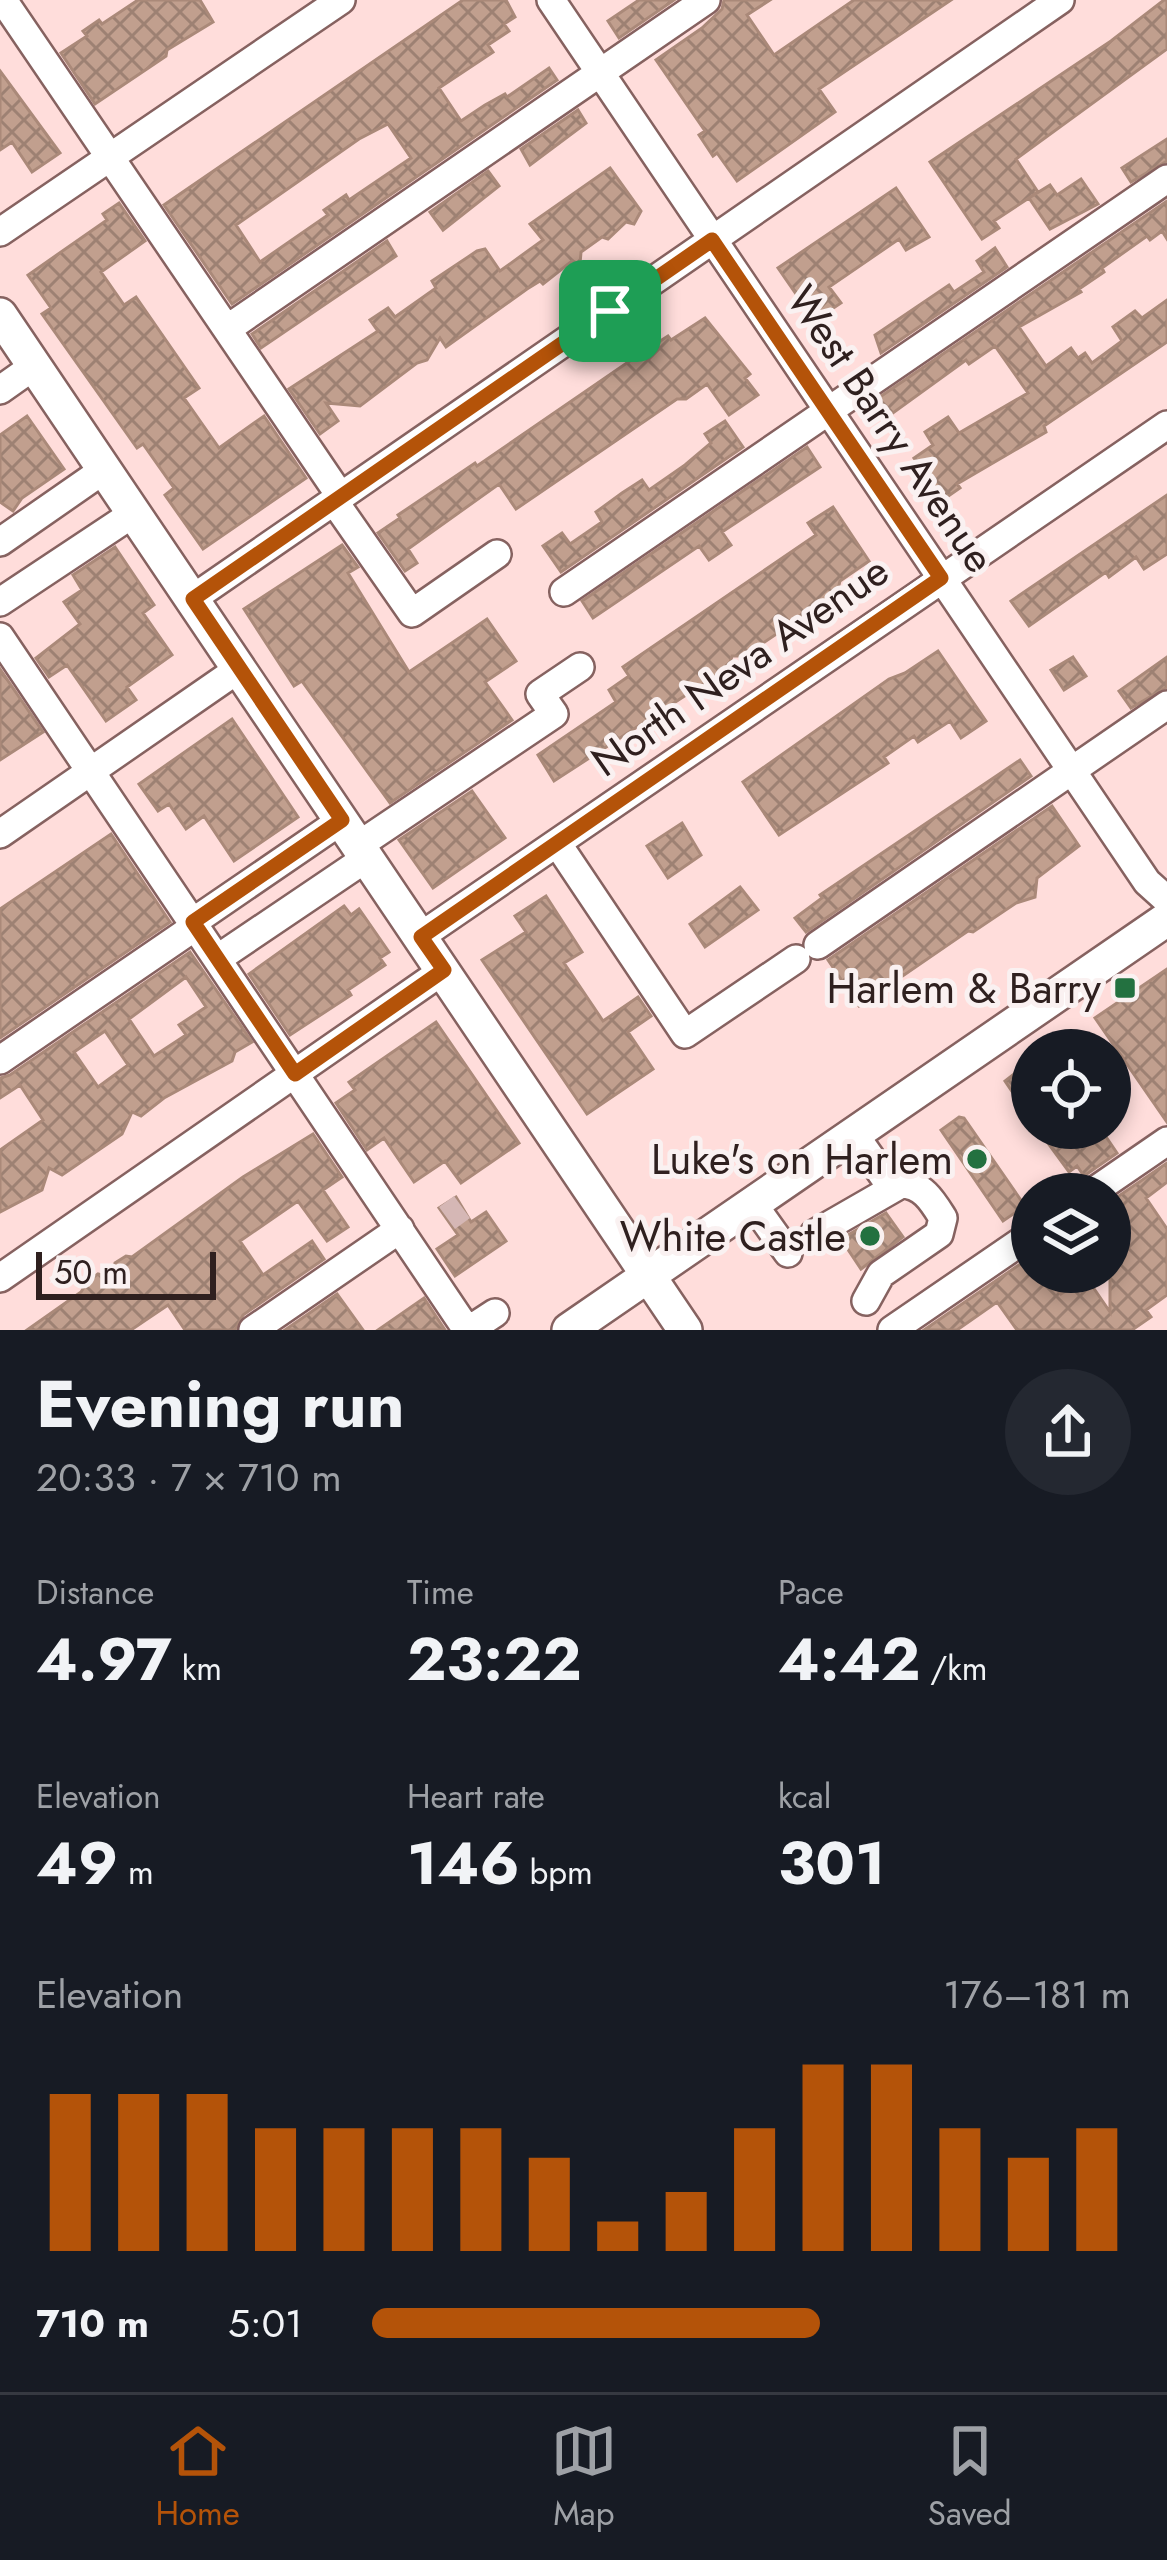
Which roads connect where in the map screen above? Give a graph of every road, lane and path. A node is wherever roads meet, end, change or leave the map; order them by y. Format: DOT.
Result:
graph roads {
  1 [pos="3,0"];
  2 [pos="341,0"];
  3 [pos="551,0"];
  4 [pos="706,0"];
  5 [pos="1060,0"];
  6 [pos="600,73"];
  7 [pos="110,158"];
  8 [pos="1167,179"];
  9 [pos="0,232"];
  10 [pos="712,240"];
  11 [pos="0,315"];
  12 [pos="226,328"];
  13 [pos="34,366"];
  14 [pos="0,390"];
  15 [pos="828,411"];
  16 [pos="1167,425"];
  17 [pos="105,470"];
  18 [pos="338,499"];
  19 [pos="134,513"];
  20 [pos="0,542"];
  21 [pos="497,554"];
  22 [pos="941,578"];
  23 [pos="564,592"];
  24 [pos="193,599"];
  25 [pos="0,602"];
  26 [pos="0,637"];
  27 [pos="580,667"];
  28 [pos="240,668"];
  29 [pos="1167,704"];
  30 [pos="1071,770"];
  31 [pos="91,771"];
  32 [pos="0,833"];
  33 [pos="356,841"];
  34 [pos="556,843"];
  35 [pos="1167,900"];
  36 [pos="1167,919"];
  37 [pos="194,924"];
  38 [pos="421,937"];
  39 [pos="217,959"];
  40 [pos="444,970"];
  41 [pos="0,1060"];
  42 [pos="295,1074"];
  43 [pos="854,1134"];
  44 [pos="1167,1141"];
  45 [pos="1121,1173"];
  46 [pos="887,1180"];
  47 [pos="753,1204"];
  48 [pos="400,1229"];
  49 [pos="814,1234"];
  50 [pos="1011,1243"];
  51 [pos="788,1253"];
  52 [pos="649,1275"];
  53 [pos="0,1278"];
  54 [pos="866,1300"];
  55 [pos="495,1313"];
  56 [pos="577,1328"];
  57 [pos="254,1330"];
  58 [pos="468,1330"];
  59 [pos="685,1330"];
  60 [pos="892,1330"];
  1 -- 7 [label="street"];
  2 -- 7 [label="street"];
  3 -- 6 [label="street, West Barry Avenue"];
  4 -- 6 [label="street"];
  5 -- 10 [label="street"];
  6 -- 10 [label="street, West Barry Avenue"];
  6 -- 12 [label="street"];
  7 -- 9 [label="street"];
  7 -- 12 [label="street"];
  8 -- 15 [label="street"];
  10 -- 15 [label="street, West Barry Avenue"];
  10 -- 18 [label="street"];
  11 -- 13 [label="main road"];
  12 -- 18 [label="street"];
  13 -- 14 [label="street"];
  13 -- 17 [label="main road"];
  15 -- 22 [label="street, West Barry Avenue"];
  15 -- 23 [label="street"];
  16 -- 22 [label="street, North Neva Avenue"];
  17 -- 19 [label="main road"];
  17 -- 20 [label="street"];
  18 -- 21 [label="street"];
  18 -- 24 [label="street"];
  19 -- 24 [label="main road"];
  19 -- 25 [label="street"];
  22 -- 30 [label="street, West Barry Avenue"];
  22 -- 34 [label="street, North Neva Avenue"];
  24 -- 28 [label="main road"];
  26 -- 31 [label="street"];
  27 -- 33 [label="street"];
  28 -- 31 [label="street"];
  28 -- 33 [label="main road"];
  29 -- 30 [label="street"];
  30 -- 34 [label="street"];
  30 -- 35 [label="street, West Barry Avenue"];
  31 -- 32 [label="street"];
  31 -- 37 [label="street"];
  33 -- 37 [label="street"];
  33 -- 38 [label="main road"];
  33 -- 39 [label="street"];
  34 -- 38 [label="street, North Neva Avenue"];
  36 -- 43 [label="main road"];
  37 -- 39 [label="street"];
  37 -- 41 [label="street"];
  38 -- 40 [label="main road"];
  39 -- 42 [label="street"];
  40 -- 42 [label="street"];
  40 -- 52 [label="main road"];
  42 -- 48 [label="street"];
  42 -- 53 [label="street"];
  43 -- 46 [label="street"];
  43 -- 47 [label="main road"];
  44 -- 45 [label="street"];
  47 -- 51 [label="street"];
  47 -- 52 [label="main road"];
  48 -- 57 [label="street"];
  48 -- 58 [label="street"];
  49 -- 54 [label="street"];
  50 -- 60 [label="street"];
  52 -- 56 [label="main road"];
  52 -- 59 [label="main road"];
  55 -- 58 [label="street"];
}
